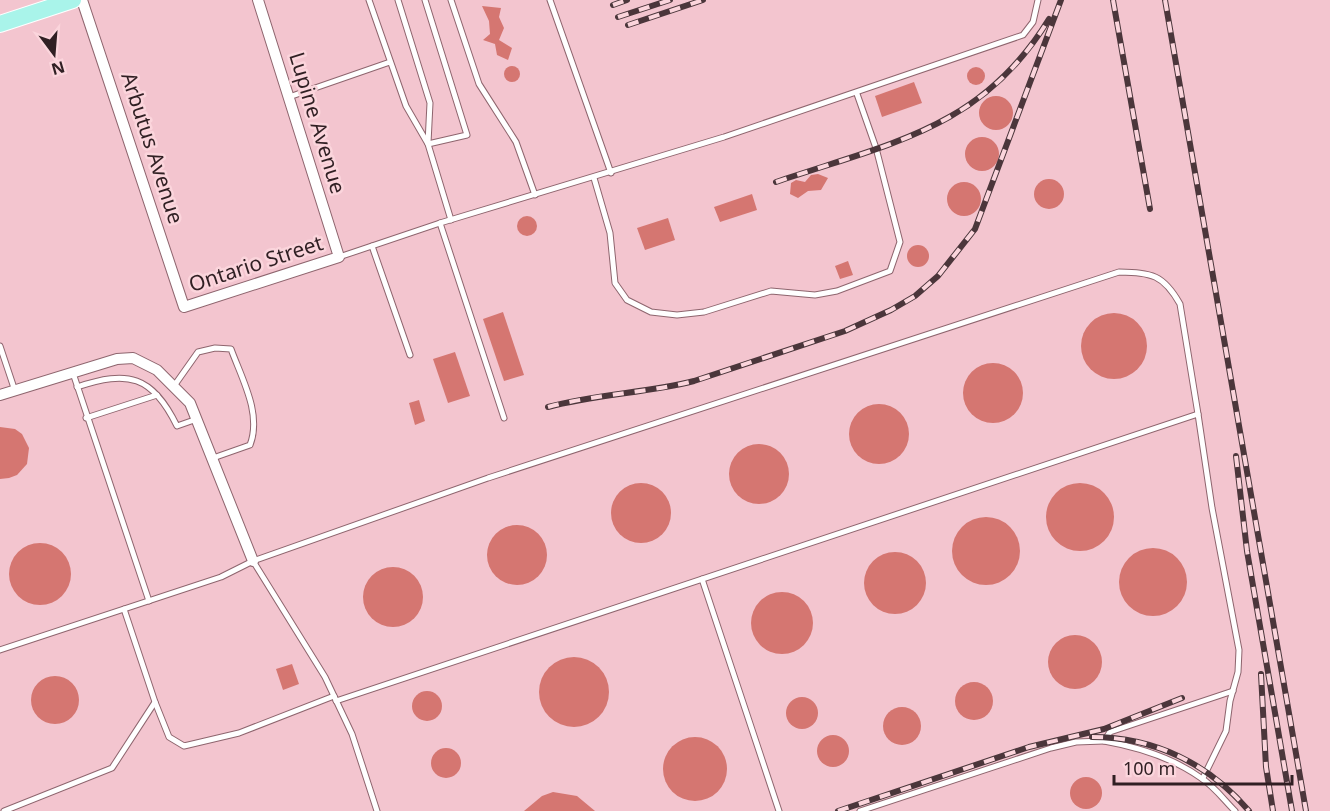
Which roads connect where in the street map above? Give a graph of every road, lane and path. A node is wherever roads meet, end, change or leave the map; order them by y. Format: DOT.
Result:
graph roads {
  1 [pos="74,0"];
  2 [pos="82,0"];
  3 [pos="258,0"];
  4 [pos="369,0"];
  5 [pos="398,0"];
  6 [pos="425,0"];
  7 [pos="451,0"];
  8 [pos="550,0"];
  9 [pos="1038,0"];
  10 [pos="0,24"];
  11 [pos="390,63"];
  12 [pos="857,94"];
  13 [pos="289,97"];
  14 [pos="428,144"];
  15 [pos="611,173"];
  16 [pos="594,178"];
  17 [pos="535,195"];
  18 [pos="451,220"];
  19 [pos="441,223"];
  20 [pos="372,246"];
  21 [pos="339,257"];
  22 [pos="184,307"];
  23 [pos="0,346"];
  24 [pos="410,355"];
  25 [pos="2,360"];
  26 [pos="73,373"];
  27 [pos="174,386"];
  28 [pos="77,387"];
  29 [pos="15,391"];
  30 [pos="157,395"];
  31 [pos="0,396"];
  32 [pos="1198,414"];
  33 [pos="86,418"];
  34 [pos="504,418"];
  35 [pos="197,419"];
  36 [pos="213,458"];
  37 [pos="253,561"];
  38 [pos="702,579"];
  39 [pos="149,601"];
  40 [pos="124,609"];
  41 [pos="0,650"];
  42 [pos="1233,691"];
  43 [pos="335,699"];
  44 [pos="155,702"];
  45 [pos="1104,741"];
  46 [pos="1203,778"];
  47 [pos="4,811"];
  48 [pos="377,811"];
  49 [pos="779,811"];
  50 [pos="860,811"];
  51 [pos="1235,811"];
  1 -- 10 [label="main road"];
  2 -- 22 [label="street, Arbutus Avenue"];
  3 -- 13 [label="street, Lupine Avenue"];
  4 -- 11 [label="lane"];
  5 -- 14 [label="lane"];
  6 -- 14 [label="lane"];
  7 -- 17 [label="lane"];
  8 -- 15 [label="lane"];
  9 -- 12 [label="lane"];
  11 -- 13 [label="lane"];
  11 -- 14 [label="lane"];
  12 -- 15 [label="lane"];
  12 -- 16 [label="lane"];
  13 -- 21 [label="street, Lupine Avenue"];
  14 -- 18 [label="lane"];
  15 -- 16 [label="lane"];
  16 -- 17 [label="lane"];
  17 -- 18 [label="lane"];
  18 -- 19 [label="lane"];
  19 -- 20 [label="lane"];
  19 -- 34 [label="lane"];
  20 -- 21 [label="lane"];
  20 -- 24 [label="lane"];
  21 -- 22 [label="street, Ontario Street"];
  23 -- 25 [label="lane"];
  25 -- 29 [label="lane"];
  26 -- 27 [label="street"];
  26 -- 28 [label="lane"];
  26 -- 29 [label="street"];
  27 -- 35 [label="street"];
  27 -- 36 [label="lane"];
  28 -- 30 [label="lane"];
  28 -- 33 [label="lane"];
  29 -- 31 [label="street"];
  30 -- 33 [label="lane"];
  30 -- 35 [label="lane"];
  32 -- 37 [label="lane"];
  32 -- 38 [label="lane"];
  32 -- 42 [label="lane"];
  33 -- 39 [label="lane"];
  35 -- 36 [label="street"];
  36 -- 37 [label="street"];
  37 -- 39 [label="lane"];
  37 -- 43 [label="lane"];
  38 -- 43 [label="lane"];
  38 -- 49 [label="lane"];
  39 -- 40 [label="lane"];
  40 -- 41 [label="lane"];
  40 -- 44 [label="lane"];
  42 -- 45 [label="lane"];
  42 -- 46 [label="lane"];
  43 -- 44 [label="lane"];
  43 -- 48 [label="lane"];
  44 -- 47 [label="lane"];
  45 -- 46 [label="lane"];
  45 -- 50 [label="lane"];
  46 -- 51 [label="lane"];
}
